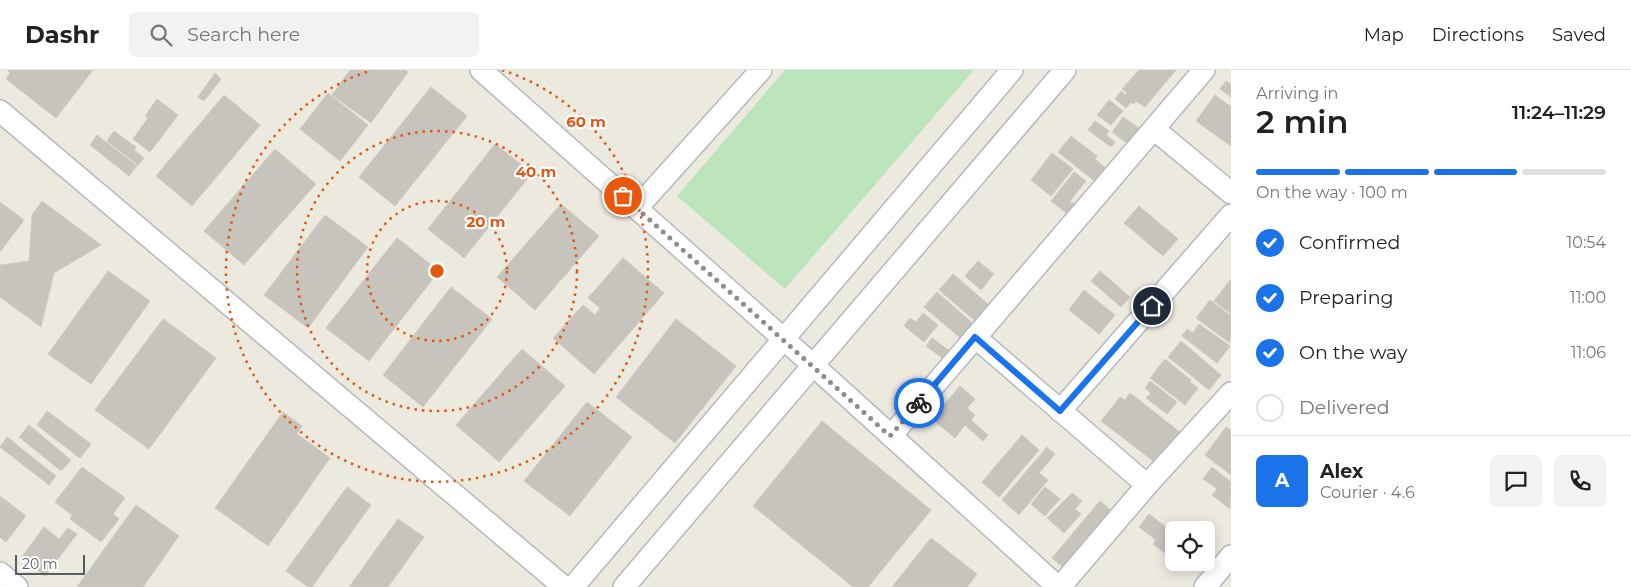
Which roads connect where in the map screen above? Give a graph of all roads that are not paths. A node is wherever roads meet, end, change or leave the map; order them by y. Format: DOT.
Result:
graph roads {
  1 [pos="481,70"];
  2 [pos="760,70"];
  3 [pos="1012,70"];
  4 [pos="1065,70"];
  5 [pos="1204,70"];
  6 [pos="0,110"];
  7 [pos="1154,129"];
  8 [pos="1231,193"];
  9 [pos="637,208"];
  10 [pos="1231,215"];
  11 [pos="975,337"];
  12 [pos="784,340"];
  13 [pos="814,366"];
  14 [pos="1231,394"];
  15 [pos="1060,411"];
  16 [pos="890,436"];
  17 [pos="1147,485"];
  18 [pos="1231,556"];
  19 [pos="0,574"];
  20 [pos="17,587"];
  21 [pos="564,587"];
  22 [pos="573,587"];
  23 [pos="624,587"];
  24 [pos="1059,587"];
  25 [pos="1205,587"];
  1 -- 9 [label="street"];
  2 -- 9 [label="street"];
  3 -- 12 [label="street"];
  4 -- 13 [label="street"];
  5 -- 7 [label="street"];
  6 -- 21 [label="street"];
  7 -- 8 [label="street"];
  7 -- 11 [label="street"];
  9 -- 12 [label="street"];
  10 -- 15 [label="street"];
  11 -- 15 [label="street"];
  11 -- 16 [label="street"];
  12 -- 13 [label="street"];
  12 -- 22 [label="street"];
  13 -- 16 [label="street"];
  13 -- 23 [label="street"];
  14 -- 17 [label="street"];
  15 -- 17 [label="street"];
  16 -- 24 [label="street"];
  17 -- 24 [label="street"];
  18 -- 25 [label="street"];
  19 -- 20 [label="street"];
}
